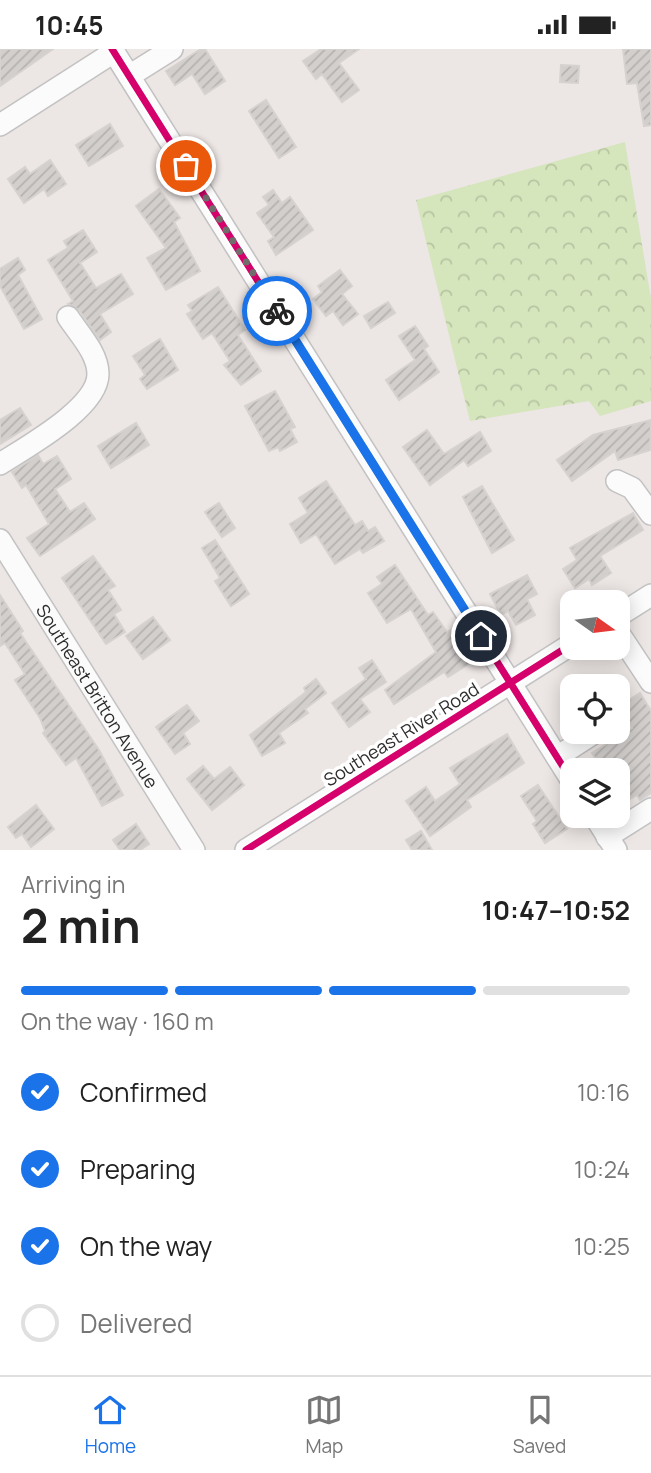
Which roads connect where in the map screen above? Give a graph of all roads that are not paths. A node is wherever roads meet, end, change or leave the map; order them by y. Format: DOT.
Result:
graph roads {
  1 [pos="172,49"];
  2 [pos="113,50"];
  3 [pos="129,76"];
  4 [pos="0,125"];
  5 [pos="68,317"];
  6 [pos="0,464"];
  7 [pos="617,481"];
  8 [pos="651,514"];
  9 [pos="0,540"];
  10 [pos="651,595"];
  11 [pos="630,608"];
  12 [pos="630,650"];
  13 [pos="560,652"];
  14 [pos="651,682"];
  15 [pos="511,683"];
  16 [pos="577,744"];
  17 [pos="557,757"];
  18 [pos="560,762"];
  19 [pos="651,809"];
  20 [pos="602,828"];
  21 [pos="612,843"];
  22 [pos="194,850"];
  23 [pos="246,850"];
  1 -- 3 [label="street"];
  2 -- 3 [label="street"];
  2 -- 4 [label="street"];
  3 -- 15 [label="street"];
  5 -- 6 [label="street"];
  7 -- 8 [label="street"];
  9 -- 22 [label="street, Southeast Britton Avenue"];
  10 -- 11 [label="street"];
  12 -- 14 [label="street"];
  13 -- 15 [label="street, Southeast River Road"];
  15 -- 17 [label="street"];
  15 -- 23 [label="street, Southeast River Road"];
  16 -- 17 [label="street"];
  17 -- 18 [label="street"];
  19 -- 21 [label="street"];
  20 -- 21 [label="street"];
}
